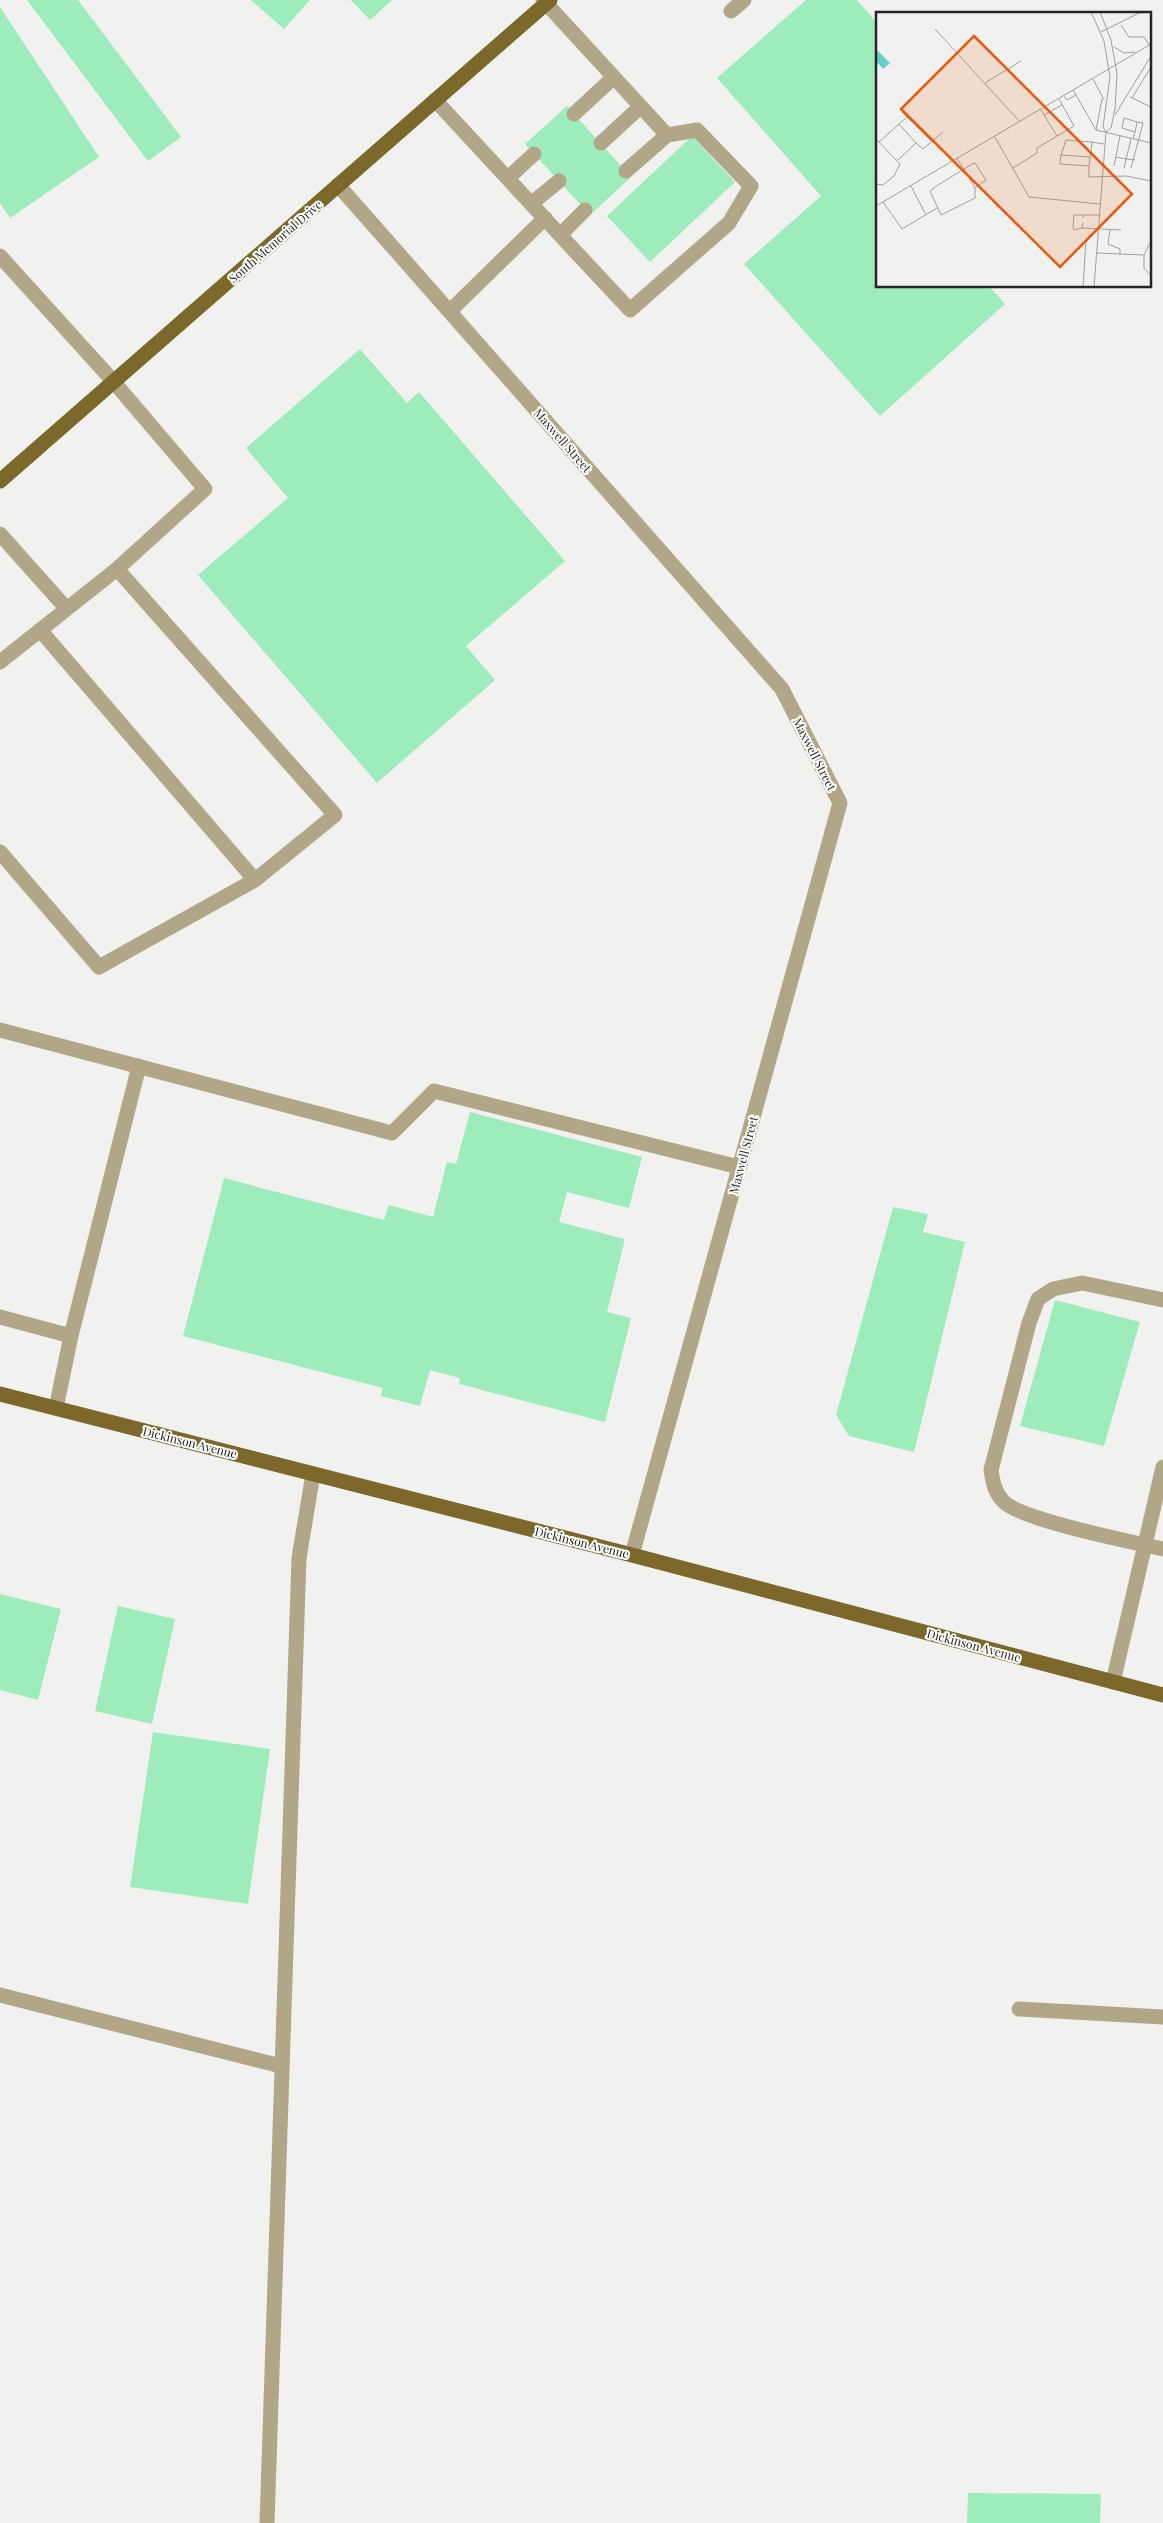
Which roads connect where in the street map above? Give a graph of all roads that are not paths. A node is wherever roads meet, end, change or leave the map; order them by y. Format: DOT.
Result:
graph roads {
  1 [pos="744,0"];
  2 [pos="546,1"];
  3 [pos="731,11"];
  4 [pos="614,78"];
  5 [pos="435,100"];
  6 [pos="640,107"];
  7 [pos="574,114"];
  8 [pos="667,135"];
  9 [pos="601,143"];
  10 [pos="534,154"];
  11 [pos="626,171"];
  12 [pos="508,178"];
  13 [pos="559,181"];
  14 [pos="338,185"];
  15 [pos="532,204"];
  16 [pos="585,210"];
  17 [pos="546,218"];
  18 [pos="560,235"];
  19 [pos="0,256"];
  20 [pos="450,312"];
  21 [pos="113,381"];
  22 [pos="0,481"];
  23 [pos="0,534"];
  24 [pos="117,569"];
  25 [pos="66,608"];
  26 [pos="40,630"];
  27 [pos="0,662"];
  28 [pos="0,852"];
  29 [pos="255,880"];
  30 [pos="0,1030"];
  31 [pos="139,1066"];
  32 [pos="740,1166"];
  33 [pos="1163,1300"];
  34 [pos="0,1317"];
  35 [pos="71,1336"];
  36 [pos="0,1394"];
  37 [pos="56,1408"];
  38 [pos="1163,1467"];
  39 [pos="313,1474"];
  40 [pos="1144,1544"];
  41 [pos="1163,1549"];
  42 [pos="632,1554"];
  43 [pos="1113,1682"];
  44 [pos="1163,1695"];
  45 [pos="0,1995"];
  46 [pos="1019,2009"];
  47 [pos="1163,2017"];
  48 [pos="281,2066"];
  49 [pos="267,2523"];
  1 -- 3 [label="street"];
  2 -- 4 [label="street"];
  2 -- 5 [label="main road, South Memorial Drive"];
  4 -- 6 [label="street"];
  4 -- 7 [label="street"];
  5 -- 12 [label="street"];
  5 -- 14 [label="main road, South Memorial Drive"];
  6 -- 8 [label="street"];
  6 -- 9 [label="street"];
  8 -- 11 [label="street"];
  8 -- 18 [label="street"];
  10 -- 12 [label="street"];
  12 -- 15 [label="street"];
  13 -- 15 [label="street"];
  14 -- 20 [label="street, Maxwell Street"];
  14 -- 21 [label="main road, South Memorial Drive"];
  15 -- 17 [label="street"];
  16 -- 18 [label="street"];
  17 -- 18 [label="street"];
  17 -- 20 [label="street"];
  19 -- 21 [label="street"];
  20 -- 32 [label="street, Maxwell Street"];
  21 -- 22 [label="main road, South Memorial Drive"];
  21 -- 24 [label="street"];
  23 -- 25 [label="street"];
  24 -- 25 [label="street"];
  24 -- 29 [label="street"];
  25 -- 26 [label="street"];
  26 -- 27 [label="street"];
  26 -- 29 [label="street"];
  28 -- 29 [label="street"];
  30 -- 31 [label="street"];
  31 -- 32 [label="street"];
  31 -- 35 [label="street"];
  32 -- 42 [label="street, Maxwell Street"];
  33 -- 40 [label="street"];
  34 -- 35 [label="street"];
  35 -- 37 [label="street"];
  36 -- 37 [label="main road, Dickinson Avenue"];
  37 -- 39 [label="main road, Dickinson Avenue"];
  38 -- 40 [label="street"];
  39 -- 42 [label="main road, Dickinson Avenue"];
  39 -- 48 [label="street"];
  40 -- 41 [label="street"];
  40 -- 43 [label="street"];
  42 -- 43 [label="main road, Dickinson Avenue"];
  43 -- 44 [label="main road, Dickinson Avenue"];
  45 -- 48 [label="street"];
  46 -- 47 [label="street"];
  48 -- 49 [label="street"];
}
